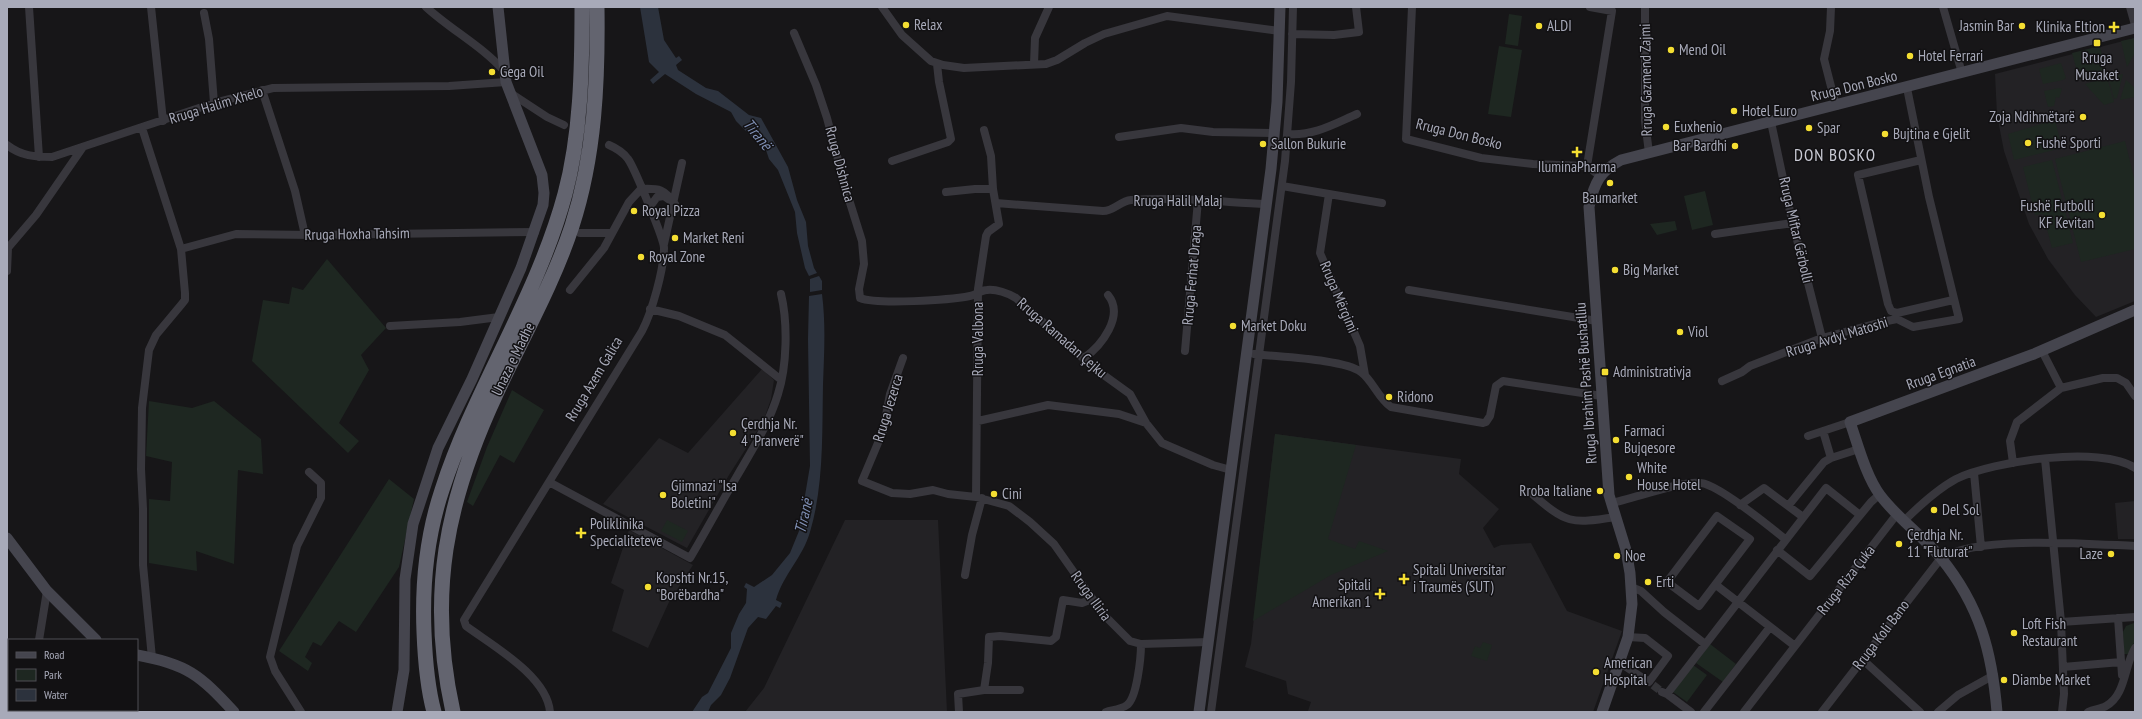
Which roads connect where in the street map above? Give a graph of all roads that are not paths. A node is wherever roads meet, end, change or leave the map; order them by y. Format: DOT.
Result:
graph roads {
  1 [pos="30,7"];
  2 [pos="151,7"];
  3 [pos="426,7"];
  4 [pos="498,7"];
  5 [pos="582,7"];
  6 [pos="597,7"];
  7 [pos="882,7"];
  8 [pos="1049,7"];
  9 [pos="1280,7"];
  10 [pos="1293,7"];
  11 [pos="1356,7"];
  12 [pos="1412,7"];
  13 [pos="1590,7"];
  14 [pos="1645,7"];
  15 [pos="1831,7"];
  16 [pos="1943,7"];
  17 [pos="2130,7"];
  18 [pos="204,13"];
  19 [pos="2135,27"];
  20 [pos="1280,31"];
  21 [pos="794,33"];
  22 [pos="1292,34"];
  23 [pos="937,64"];
  24 [pos="1034,64"];
  25 [pos="1962,73"];
  26 [pos="506,82"];
  27 [pos="1907,88"];
  28 [pos="262,90"];
  29 [pos="214,103"];
  30 [pos="1836,106"];
  31 [pos="1357,114"];
  32 [pos="163,121"];
  33 [pos="1771,122"];
  34 [pos="564,125"];
  35 [pos="142,128"];
  36 [pos="984,130"];
  37 [pos="1275,132"];
  38 [pos="1288,134"];
  39 [pos="1119,137"];
  40 [pos="7,145"];
  41 [pos="609,145"];
  42 [pos="83,147"];
  43 [pos="1649,154"];
  44 [pos="39,157"];
  45 [pos="1921,160"];
  46 [pos="892,161"];
  47 [pos="682,163"];
  48 [pos="1587,166"];
  49 [pos="1600,176"];
  50 [pos="1282,186"];
  51 [pos="641,189"];
  52 [pos="993,189"];
  53 [pos="946,192"];
  54 [pos="1329,194"];
  55 [pos="1198,200"];
  56 [pos="996,203"];
  57 [pos="1382,203"];
  58 [pos="675,204"];
  59 [pos="1266,204"];
  60 [pos="649,208"];
  61 [pos="1793,223"];
  62 [pos="535,232"];
  63 [pos="580,233"];
  64 [pos="612,233"];
  65 [pos="1716,234"];
  66 [pos="305,235"];
  67 [pos="664,247"];
  68 [pos="8,248"];
  69 [pos="180,249"];
  70 [pos="7,271"];
  71 [pos="570,290"];
  72 [pos="1409,290"];
  73 [pos="781,294"];
  74 [pos="978,294"];
  75 [pos="1108,295"];
  76 [pos="860,298"];
  77 [pos="1953,300"];
  78 [pos="650,309"];
  79 [pos="2135,310"];
  80 [pos="499,317"];
  81 [pos="1597,321"];
  82 [pos="390,326"];
  83 [pos="1822,338"];
  84 [pos="2042,350"];
  85 [pos="1185,351"];
  86 [pos="1252,354"];
  87 [pos="903,358"];
  88 [pos="1084,358"];
  89 [pos="1365,375"];
  90 [pos="780,379"];
  91 [pos="1722,381"];
  92 [pos="2062,388"];
  93 [pos="1602,396"];
  94 [pos="2135,396"];
  95 [pos="978,421"];
  96 [pos="1850,422"];
  97 [pos="1146,423"];
  98 [pos="1823,431"];
  99 [pos="1808,436"];
  100 [pos="1859,449"];
  101 [pos="1831,458"];
  102 [pos="2045,459"];
  103 [pos="2013,463"];
  104 [pos="2135,468"];
  105 [pos="1231,470"];
  106 [pos="308,472"];
  107 [pos="1974,473"];
  108 [pos="549,482"];
  109 [pos="1531,493"];
  110 [pos="1880,494"];
  111 [pos="979,498"];
  112 [pos="1611,503"];
  113 [pos="1740,505"];
  114 [pos="1788,506"];
  115 [pos="1860,514"];
  116 [pos="1616,517"];
  117 [pos="1803,517"];
  118 [pos="1901,518"];
  119 [pos="7,538"];
  120 [pos="1785,539"];
  121 [pos="2054,544"];
  122 [pos="2135,546"];
  123 [pos="1981,547"];
  124 [pos="1777,550"];
  125 [pos="1940,558"];
  126 [pos="965,575"];
  127 [pos="1716,585"];
  128 [pos="1631,587"];
  129 [pos="47,591"];
  130 [pos="1092,599"];
  131 [pos="1738,601"];
  132 [pos="2135,617"];
  133 [pos="2118,618"];
  134 [pos="2061,622"];
  135 [pos="1770,627"];
  136 [pos="1628,637"];
  137 [pos="39,639"];
  138 [pos="95,639"];
  139 [pos="1209,642"];
  140 [pos="1141,644"];
  141 [pos="1705,644"];
  142 [pos="1795,646"];
  143 [pos="2135,648"];
  144 [pos="138,655"];
  145 [pos="152,658"];
  146 [pos="1862,660"];
  147 [pos="2121,662"];
  148 [pos="1620,663"];
  149 [pos="2063,667"];
  150 [pos="1994,675"];
  151 [pos="2123,680"];
  152 [pos="984,690"];
  153 [pos="1020,690"];
  154 [pos="234,712"];
  155 [pos="301,712"];
  156 [pos="398,712"];
  157 [pos="434,712"];
  158 [pos="453,712"];
  159 [pos="550,712"];
  160 [pos="959,712"];
  161 [pos="1106,712"];
  162 [pos="1199,712"];
  163 [pos="1211,712"];
  164 [pos="1602,712"];
  165 [pos="1691,712"];
  166 [pos="1704,712"];
  167 [pos="1744,712"];
  168 [pos="1822,712"];
  169 [pos="1920,712"];
  170 [pos="1938,712"];
  171 [pos="1996,712"];
  172 [pos="2062,712"];
  173 [pos="2088,712"];
  1 -- 44 [label="street"];
  2 -- 32 [label="street"];
  3 -- 26 [label="street"];
  4 -- 26 [label="main road"];
  5 -- 157 [label="highway, Unaza e Madhe"];
  6 -- 158 [label="highway, Unaza e Madhe"];
  7 -- 23 [label="street"];
  8 -- 24 [label="street"];
  9 -- 20 [label="main road"];
  10 -- 22 [label="street"];
  11 -- 22 [label="street"];
  12 -- 48 [label="street, Rruga Don Bosko"];
  13 -- 48 [label="street"];
  14 -- 43 [label="street, Rruga Gazmend Zajmi"];
  15 -- 30 [label="street"];
  16 -- 25 [label="street"];
  17 -- 19 [label="street"];
  18 -- 29 [label="street"];
  19 -- 25 [label="main road, Rruga Don Bosko"];
  20 -- 24 [label="street"];
  20 -- 37 [label="main road"];
  21 -- 76 [label="street, Rruga Dishnica"];
  22 -- 38 [label="street"];
  23 -- 24 [label="street"];
  23 -- 46 [label="street"];
  25 -- 27 [label="main road, Rruga Don Bosko"];
  26 -- 28 [label="street, Rruga Halim Xhelo"];
  26 -- 34 [label="street"];
  26 -- 62 [label="main road"];
  27 -- 30 [label="main road, Rruga Don Bosko"];
  27 -- 45 [label="street, Rruga Avdyl Matoshi"];
  28 -- 29 [label="street, Rruga Halim Xhelo"];
  28 -- 66 [label="street"];
  29 -- 32 [label="street, Rruga Halim Xhelo"];
  30 -- 33 [label="main road, Rruga Don Bosko"];
  31 -- 38 [label="street"];
  32 -- 35 [label="street, Rruga Halim Xhelo"];
  33 -- 43 [label="main road, Rruga Don Bosko"];
  33 -- 61 [label="street, Rruga Miftar Gërbolli"];
  35 -- 42 [label="street, Rruga Halim Xhelo"];
  35 -- 69 [label="street"];
  36 -- 52 [label="street, Rruga Valbona"];
  37 -- 39 [label="street"];
  37 -- 59 [label="main road"];
  38 -- 50 [label="street"];
  40 -- 44 [label="street, Rruga Halim Xhelo"];
  41 -- 51 [label="street"];
  42 -- 44 [label="street, Rruga Halim Xhelo"];
  42 -- 68 [label="street"];
  43 -- 49 [label="main road, Rruga Don Bosko"];
  45 -- 77 [label="street, Rruga Avdyl Matoshi"];
  45 -- 77 [label="street, Rruga Avdyl Matoshi"];
  47 -- 58 [label="street, Rruga Azem Galica"];
  48 -- 49 [label="street"];
  49 -- 81 [label="main road, Rruga Ibrahim Pashë Bushatlliu"];
  50 -- 54 [label="street"];
  50 -- 86 [label="street"];
  51 -- 58 [label="street"];
  51 -- 60 [label="street"];
  51 -- 64 [label="street"];
  52 -- 53 [label="street"];
  52 -- 56 [label="street, Rruga Valbona"];
  54 -- 57 [label="street"];
  54 -- 89 [label="street, Rruga Mërgimi"];
  55 -- 56 [label="street, Rruga Halil Malaj"];
  55 -- 59 [label="street, Rruga Halil Malaj"];
  55 -- 85 [label="street, Rruga Ferhat Draga"];
  56 -- 74 [label="street, Rruga Valbona"];
  58 -- 60 [label="street"];
  58 -- 67 [label="street, Rruga Azem Galica"];
  59 -- 86 [label="main road"];
  60 -- 67 [label="street"];
  61 -- 65 [label="street"];
  61 -- 83 [label="street, Rruga Miftar Gërbolli"];
  62 -- 66 [label="street, Rruga Hoxha Tahsim"];
  62 -- 80 [label="main road"];
  63 -- 64 [label="street"];
  64 -- 71 [label="street"];
  66 -- 69 [label="street, Rruga Hoxha Tahsim"];
  67 -- 78 [label="street, Rruga Azem Galica"];
  68 -- 70 [label="street"];
  69 -- 145 [label="street"];
  72 -- 81 [label="street"];
  73 -- 90 [label="street"];
  74 -- 76 [label="street, Rruga Ramadan Çejku"];
  74 -- 88 [label="street, Rruga Ramadan Çejku"];
  74 -- 95 [label="street, Rruga Valbona"];
  75 -- 88 [label="street"];
  77 -- 83 [label="street, Rruga Avdyl Matoshi"];
  78 -- 90 [label="street"];
  78 -- 108 [label="street, Rruga Azem Galica"];
  79 -- 84 [label="main road, Rruga Egnatia"];
  80 -- 82 [label="street"];
  80 -- 156 [label="main road"];
  81 -- 93 [label="main road, Rruga Ibrahim Pashë Bushatlliu"];
  83 -- 91 [label="street, Rruga Avdyl Matoshi"];
  84 -- 92 [label="street"];
  84 -- 96 [label="main road, Rruga Egnatia"];
  86 -- 89 [label="street"];
  86 -- 105 [label="main road"];
  86 -- 163 [label="street"];
  87 -- 111 [label="street, Rruga Jezerca"];
  88 -- 97 [label="street, Rruga Ramadan Çejku"];
  89 -- 93 [label="street"];
  90 -- 108 [label="street"];
  92 -- 94 [label="street"];
  92 -- 103 [label="street"];
  93 -- 112 [label="main road, Rruga Ibrahim Pashë Bushatlliu"];
  95 -- 97 [label="street"];
  95 -- 111 [label="street, Rruga Valbona"];
  96 -- 98 [label="street, Rruga Egnatia"];
  96 -- 100 [label="main road"];
  97 -- 105 [label="street, Rruga Ramadan Çejku"];
  98 -- 99 [label="street, Rruga Egnatia"];
  98 -- 101 [label="street"];
  100 -- 101 [label="street"];
  100 -- 110 [label="main road"];
  101 -- 114 [label="street"];
  102 -- 103 [label="street, Rruga Riza Çuka"];
  102 -- 104 [label="street, Rruga Riza Çuka"];
  102 -- 121 [label="street"];
  103 -- 107 [label="street, Rruga Riza Çuka"];
  105 -- 139 [label="main road"];
  106 -- 155 [label="street"];
  107 -- 118 [label="street, Rruga Riza Çuka"];
  107 -- 123 [label="street"];
  108 -- 159 [label="street, Rruga Azem Galica"];
  109 -- 116 [label="street"];
  110 -- 115 [label="street"];
  110 -- 118 [label="main road"];
  111 -- 126 [label="street, Rruga Valbona"];
  111 -- 130 [label="street, Rruga Iliria"];
  112 -- 113 [label="street"];
  112 -- 116 [label="main road, Rruga Ibrahim Pashë Bushatlliu"];
  113 -- 114 [label="street"];
  113 -- 120 [label="street"];
  114 -- 117 [label="street"];
  115 -- 117 [label="street"];
  115 -- 124 [label="street"];
  116 -- 128 [label="main road, Rruga Ibrahim Pashë Bushatlliu"];
  117 -- 120 [label="street"];
  118 -- 125 [label="main road"];
  118 -- 142 [label="street, Rruga Riza Çuka"];
  119 -- 129 [label="main road"];
  120 -- 124 [label="street"];
  121 -- 122 [label="street"];
  121 -- 123 [label="street"];
  121 -- 134 [label="street"];
  123 -- 125 [label="street"];
  124 -- 131 [label="street"];
  125 -- 146 [label="street, Rruga Koli Bano"];
  125 -- 150 [label="main road"];
  127 -- 127 [label="street"];
  127 -- 131 [label="street"];
  128 -- 136 [label="main road, Rruga Ibrahim Pashë Bushatlliu"];
  128 -- 141 [label="street"];
  129 -- 137 [label="street"];
  129 -- 138 [label="main road"];
  130 -- 140 [label="street, Rruga Iliria"];
  130 -- 152 [label="street"];
  131 -- 135 [label="street"];
  131 -- 141 [label="street"];
  132 -- 133 [label="street"];
  133 -- 134 [label="street"];
  133 -- 147 [label="street"];
  134 -- 149 [label="street"];
  135 -- 142 [label="street"];
  135 -- 166 [label="street"];
  136 -- 148 [label="main road, Rruga Ibrahim Pashë Bushatlliu"];
  136 -- 148 [label="street"];
  139 -- 140 [label="street"];
  139 -- 162 [label="main road"];
  140 -- 161 [label="street"];
  141 -- 165 [label="street"];
  142 -- 167 [label="street, Rruga Riza Çuka"];
  143 -- 151 [label="street"];
  144 -- 145 [label="main road"];
  145 -- 154 [label="main road"];
  146 -- 168 [label="street, Rruga Koli Bano"];
  146 -- 169 [label="street"];
  147 -- 149 [label="street"];
  147 -- 151 [label="street"];
  148 -- 164 [label="main road, Rruga Ibrahim Pashë Bushatlliu"];
  149 -- 172 [label="street"];
  150 -- 170 [label="street"];
  150 -- 171 [label="main road"];
  151 -- 173 [label="street"];
  152 -- 153 [label="street"];
  152 -- 160 [label="street"];
}
